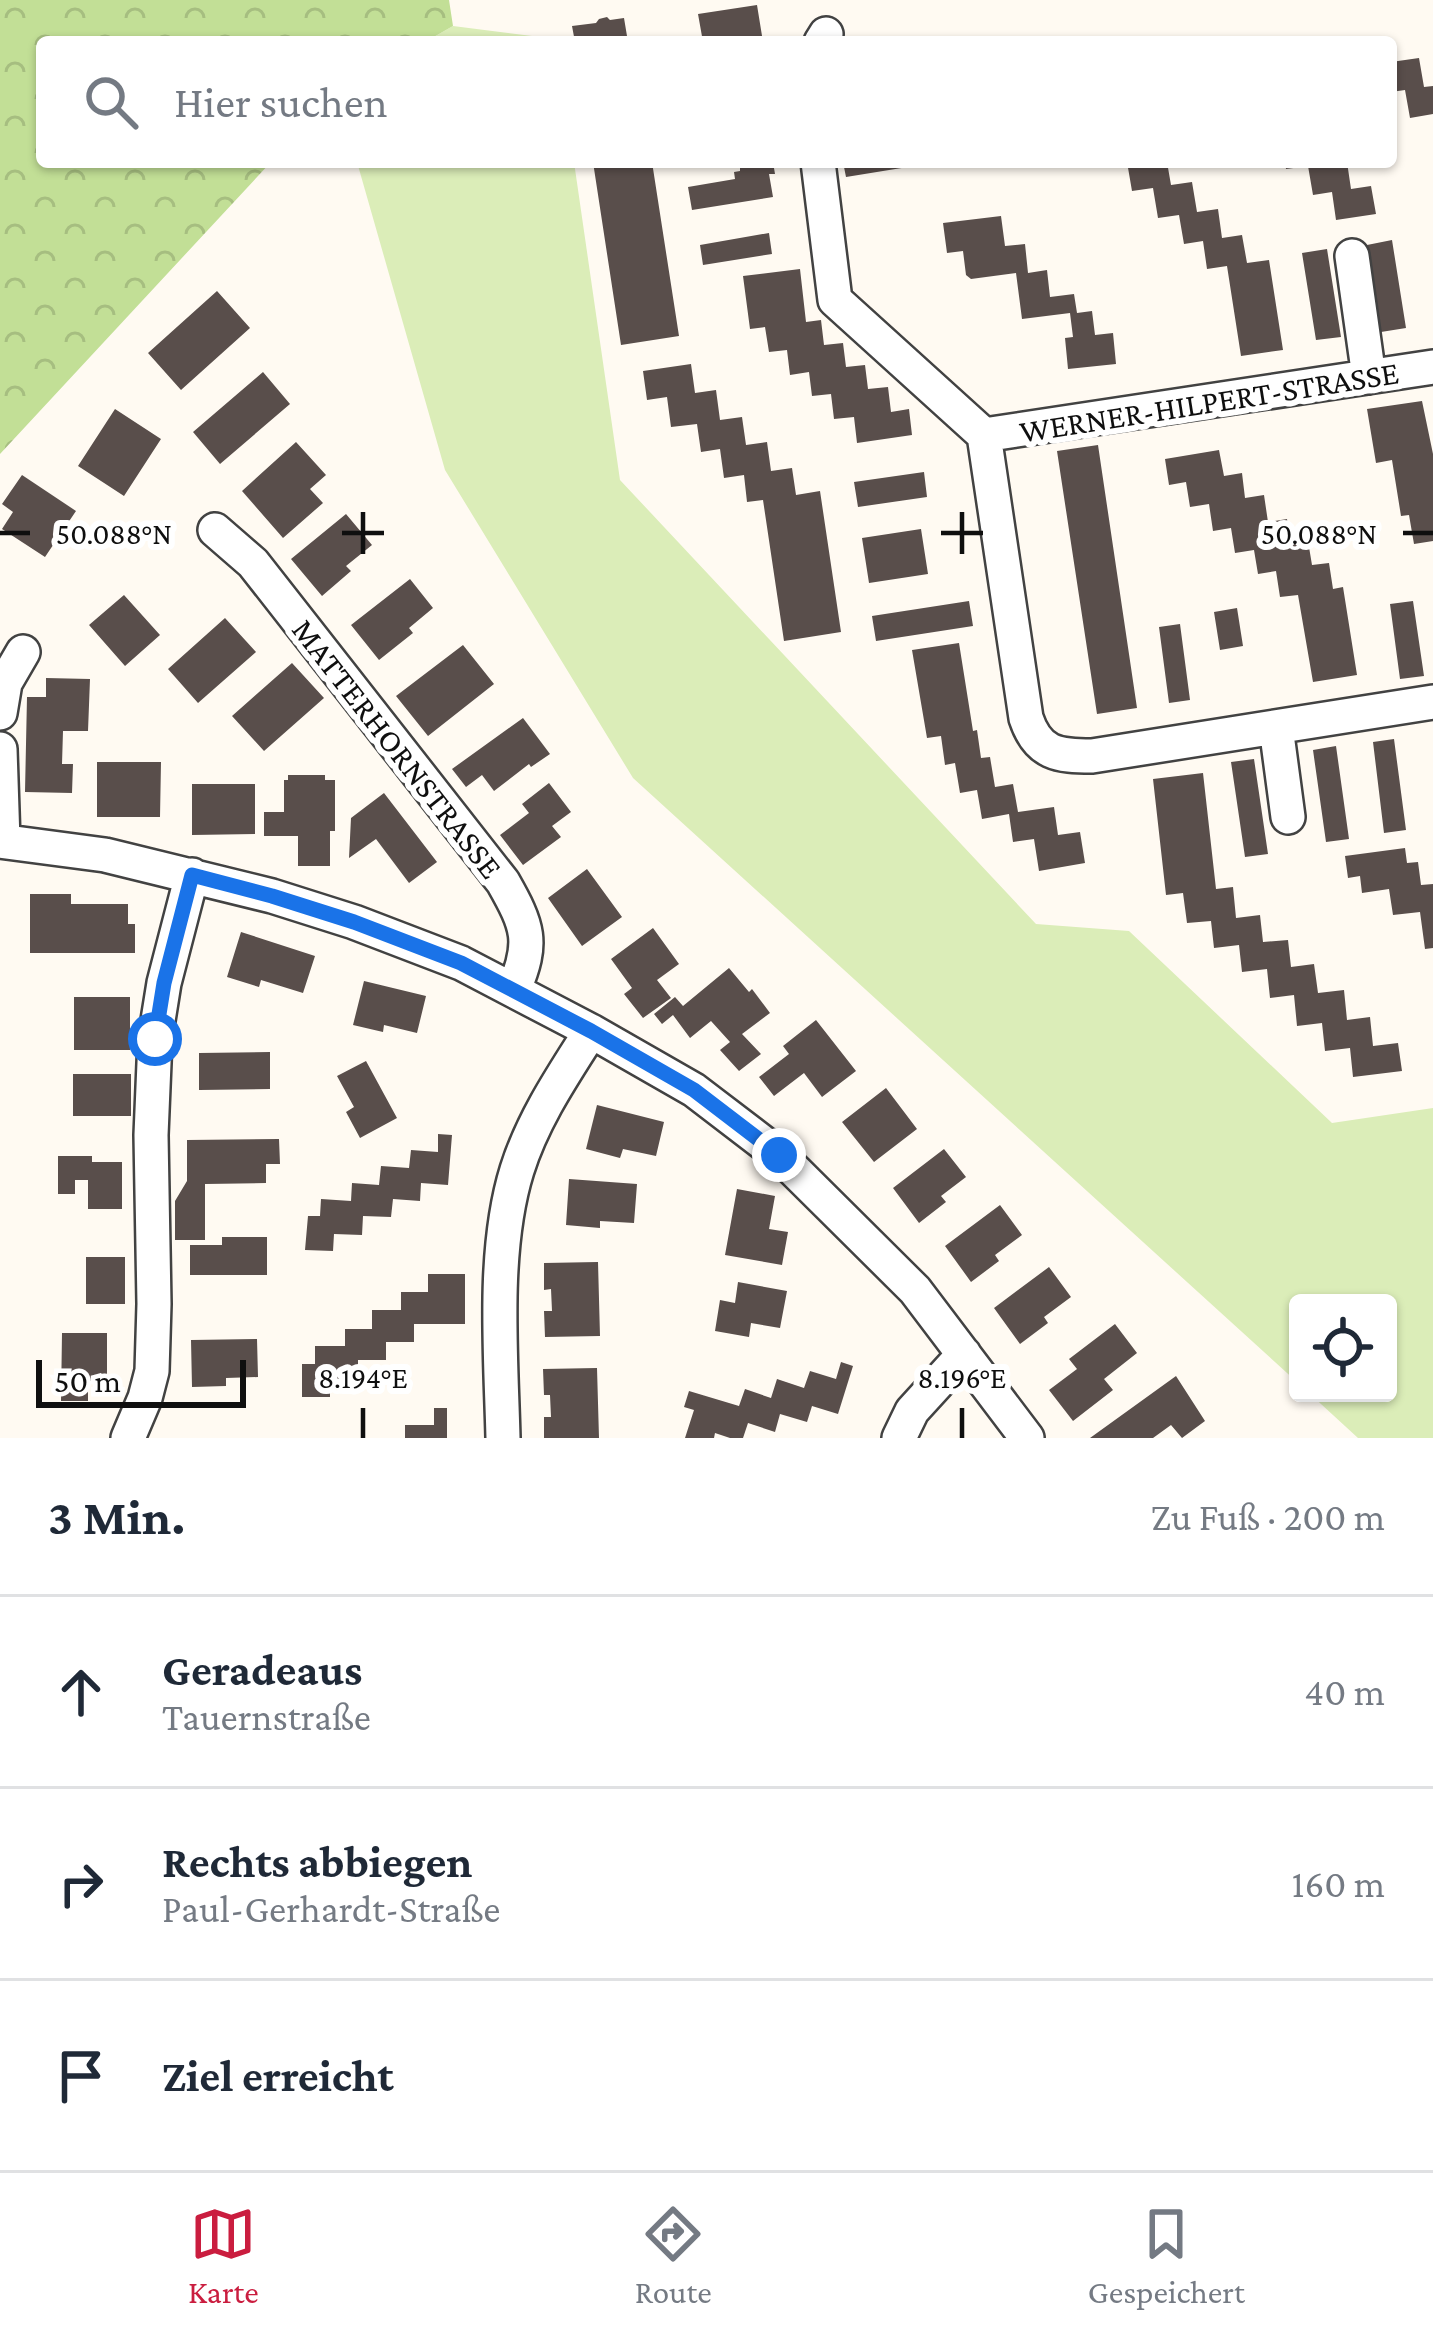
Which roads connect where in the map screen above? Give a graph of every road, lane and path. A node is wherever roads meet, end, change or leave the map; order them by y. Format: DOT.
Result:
graph roads {
  1 [pos="819,168"];
  2 [pos="1352,256"];
  3 [pos="1433,368"];
  4 [pos="1369,377"];
  5 [pos="984,435"];
  6 [pos="215,530"];
  7 [pos="23,652"];
  8 [pos="1433,702"];
  9 [pos="0,713"];
  10 [pos="1276,727"];
  11 [pos="0,749"];
  12 [pos="1288,817"];
  13 [pos="1,841"];
  14 [pos="192,875"];
  15 [pos="514,989"];
  16 [pos="591,1031"];
  17 [pos="964,1354"];
  18 [pos="128,1438"];
  19 [pos="503,1438"];
  20 [pos="899,1438"];
  21 [pos="1027,1438"];
  1 -- 5 [label="street, WERNER-HILPERT-STRASSE"];
  2 -- 4 [label="street"];
  3 -- 4 [label="street, WERNER-HILPERT-STRASSE"];
  4 -- 5 [label="street, WERNER-HILPERT-STRASSE"];
  5 -- 10 [label="street, WERNER-HILPERT-STRASSE"];
  6 -- 15 [label="street, MATTERHORNSTRASSE"];
  7 -- 9 [label="street"];
  8 -- 10 [label="street, WERNER-HILPERT-STRASSE"];
  10 -- 12 [label="street"];
  11 -- 13 [label="street"];
  13 -- 14 [label="street"];
  14 -- 15 [label="street"];
  14 -- 18 [label="street"];
  15 -- 16 [label="street"];
  16 -- 17 [label="street"];
  16 -- 19 [label="street"];
  17 -- 20 [label="street"];
  17 -- 21 [label="street"];
}
